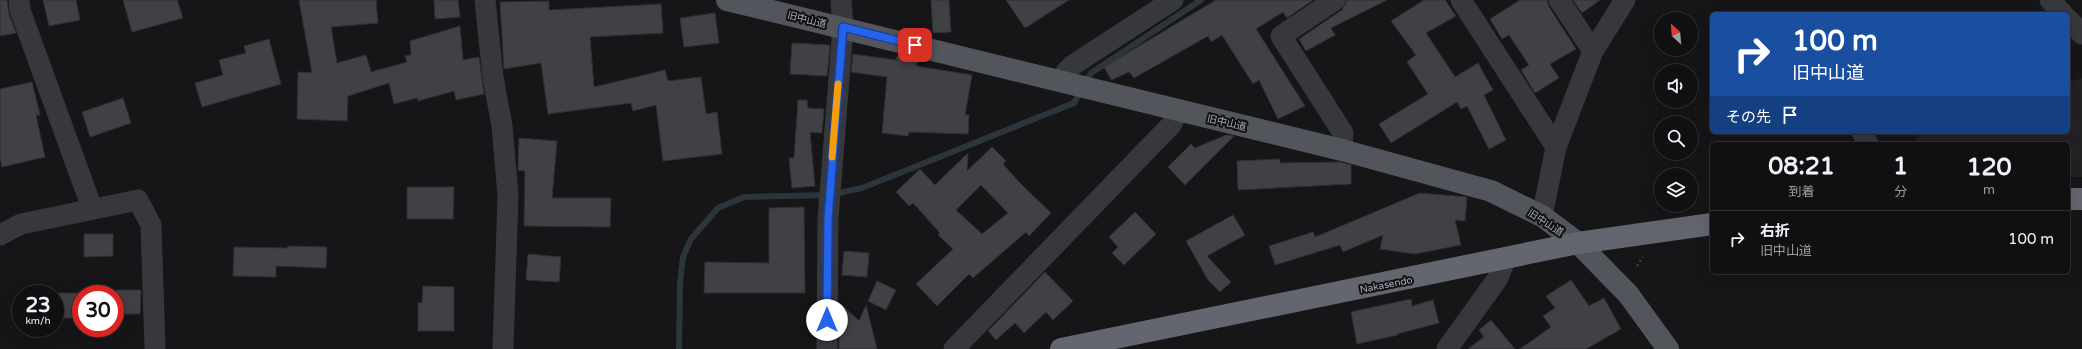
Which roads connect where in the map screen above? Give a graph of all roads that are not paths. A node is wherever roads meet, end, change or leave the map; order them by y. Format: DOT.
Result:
graph roads {
  1 [pos="485,0"];
  2 [pos="727,0"];
  3 [pos="841,0"];
  4 [pos="1173,0"];
  5 [pos="1335,0"];
  6 [pos="1461,0"];
  7 [pos="1558,0"];
  8 [pos="1623,1"];
  9 [pos="19,5"];
  10 [pos="2070,22"];
  11 [pos="843,27"];
  12 [pos="2082,34"];
  13 [pos="1593,51"];
  14 [pos="1076,85"];
  15 [pos="1178,111"];
  16 [pos="1556,147"];
  17 [pos="1342,150"];
  18 [pos="2070,199"];
  19 [pos="2082,199"];
  20 [pos="92,208"];
  21 [pos="1542,216"];
  22 [pos="1710,224"];
  23 [pos="0,235"];
  24 [pos="1578,244"];
  25 [pos="1505,260"];
  26 [pos="155,349"];
  27 [pos="503,349"];
  28 [pos="827,349"];
  29 [pos="954,349"];
  30 [pos="1061,349"];
  31 [pos="1447,349"];
  32 [pos="1668,349"];
  1 -- 27 [label="street"];
  2 -- 11 [label="main road, 旧中山道"];
  3 -- 11 [label="street"];
  4 -- 14 [label="street"];
  5 -- 17 [label="street"];
  6 -- 16 [label="street"];
  7 -- 13 [label="street"];
  8 -- 13 [label="street"];
  9 -- 20 [label="street"];
  10 -- 12 [label="street"];
  11 -- 14 [label="main road, 旧中山道"];
  11 -- 28 [label="street"];
  13 -- 16 [label="street"];
  14 -- 15 [label="main road, 旧中山道"];
  15 -- 17 [label="main road, 旧中山道"];
  15 -- 29 [label="street"];
  16 -- 21 [label="street"];
  17 -- 21 [label="main road, 旧中山道"];
  18 -- 19 [label="highway"];
  20 -- 23 [label="street"];
  20 -- 26 [label="street"];
  21 -- 24 [label="main road, 旧中山道"];
  22 -- 24 [label="highway, Nakasendo"];
  24 -- 25 [label="highway, Nakasendo"];
  24 -- 32 [label="main road, 旧中山道"];
  25 -- 30 [label="highway, Nakasendo"];
  25 -- 31 [label="street"];
}
